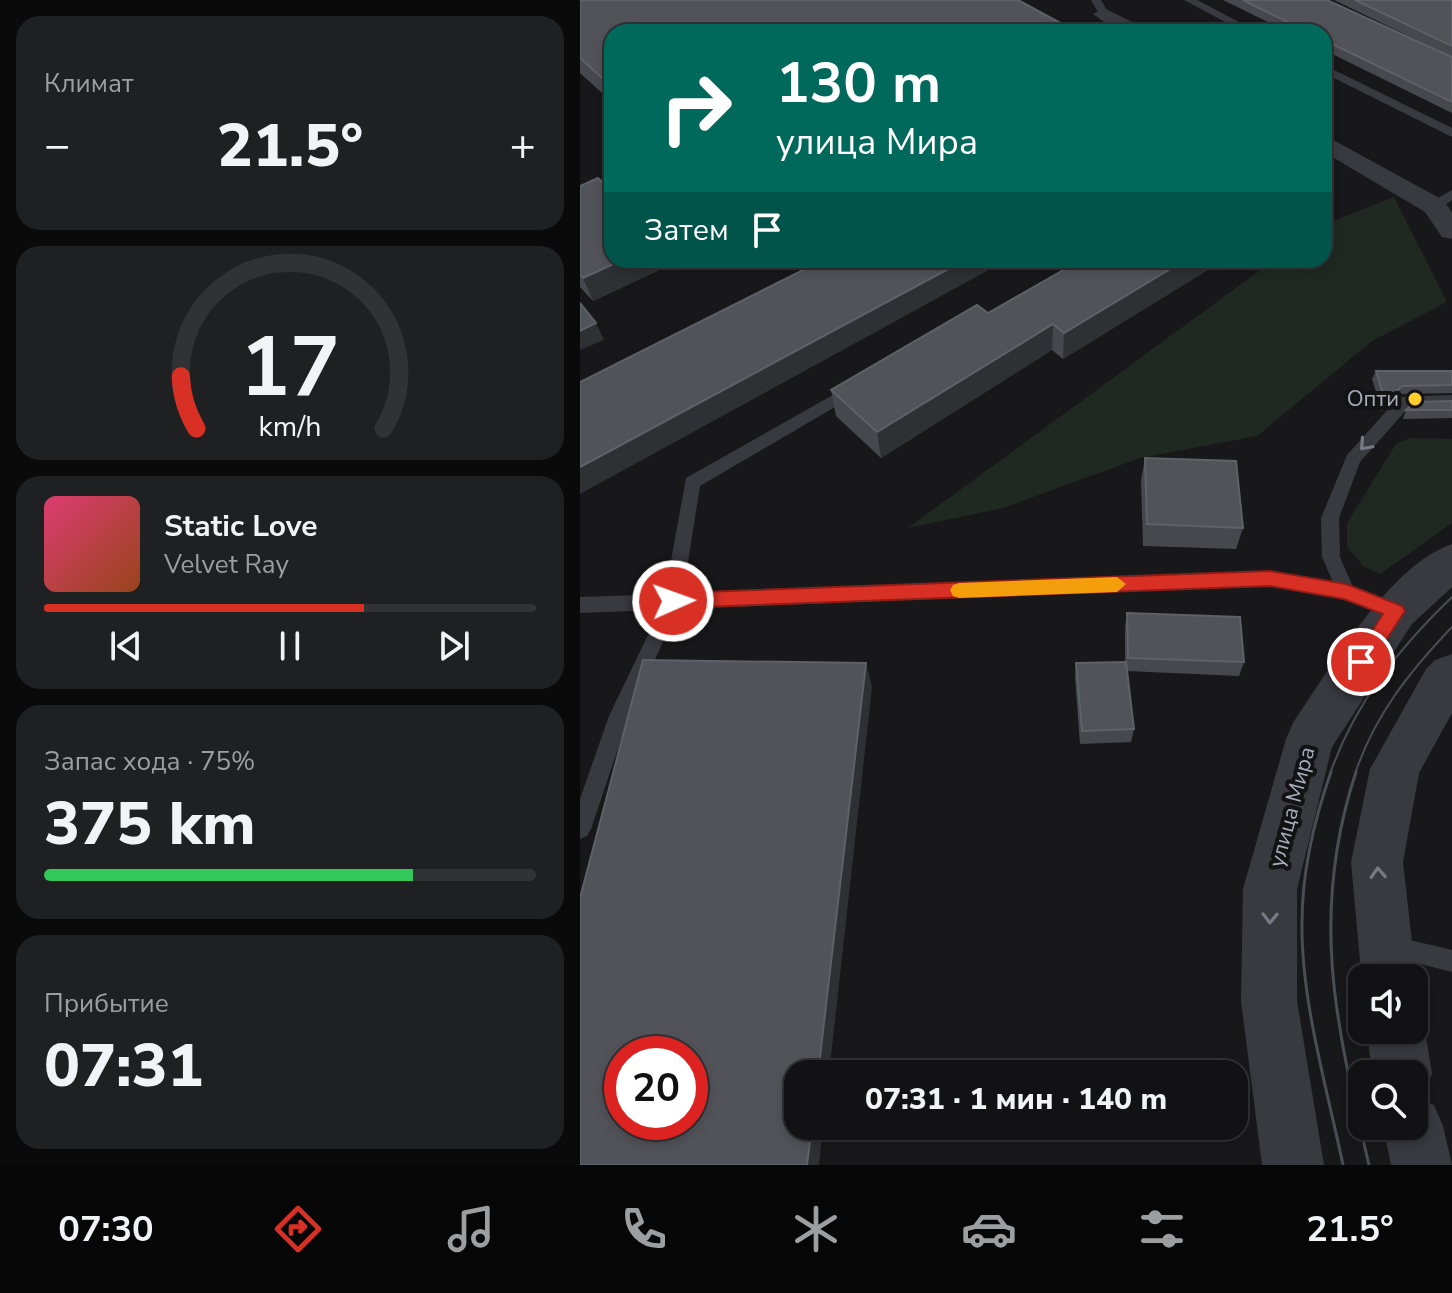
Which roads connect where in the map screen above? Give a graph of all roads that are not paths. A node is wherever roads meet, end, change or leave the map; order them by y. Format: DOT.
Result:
graph roads {
  1 [pos="1189,0"];
  2 [pos="1100,7"];
  3 [pos="1123,24"];
  4 [pos="1236,24"];
  5 [pos="1332,72"];
  6 [pos="1452,133"];
  7 [pos="1332,146"];
  8 [pos="1443,200"];
  9 [pos="1452,231"];
  10 [pos="867,382"];
  11 [pos="1452,401"];
  12 [pos="1452,561"];
  13 [pos="1346,592"];
  14 [pos="673,601"];
  15 [pos="580,605"];
  16 [pos="1396,611"];
  17 [pos="1452,674"];
  18 [pos="580,829"];
  19 [pos="1386,961"];
  20 [pos="1452,961"];
  21 [pos="1416,1140"];
  22 [pos="1293,1165"];
  23 [pos="1422,1165"];
  1 -- 4 [label="lane"];
  2 -- 3 [label="street"];
  5 -- 6 [label="lane"];
  7 -- 8 [label="street"];
  8 -- 9 [label="street"];
  10 -- 14 [label="lane"];
  11 -- 13 [label="lane, one-way"];
  12 -- 16 [label="street, улица Мира"];
  13 -- 14 [label="lane"];
  13 -- 16 [label="lane"];
  14 -- 15 [label="lane"];
  14 -- 18 [label="lane"];
  16 -- 22 [label="street, улица Мира, one-way"];
  19 -- 17 [label="street, one-way"];
  19 -- 20 [label="lane"];
  21 -- 23 [label="street"];
}
